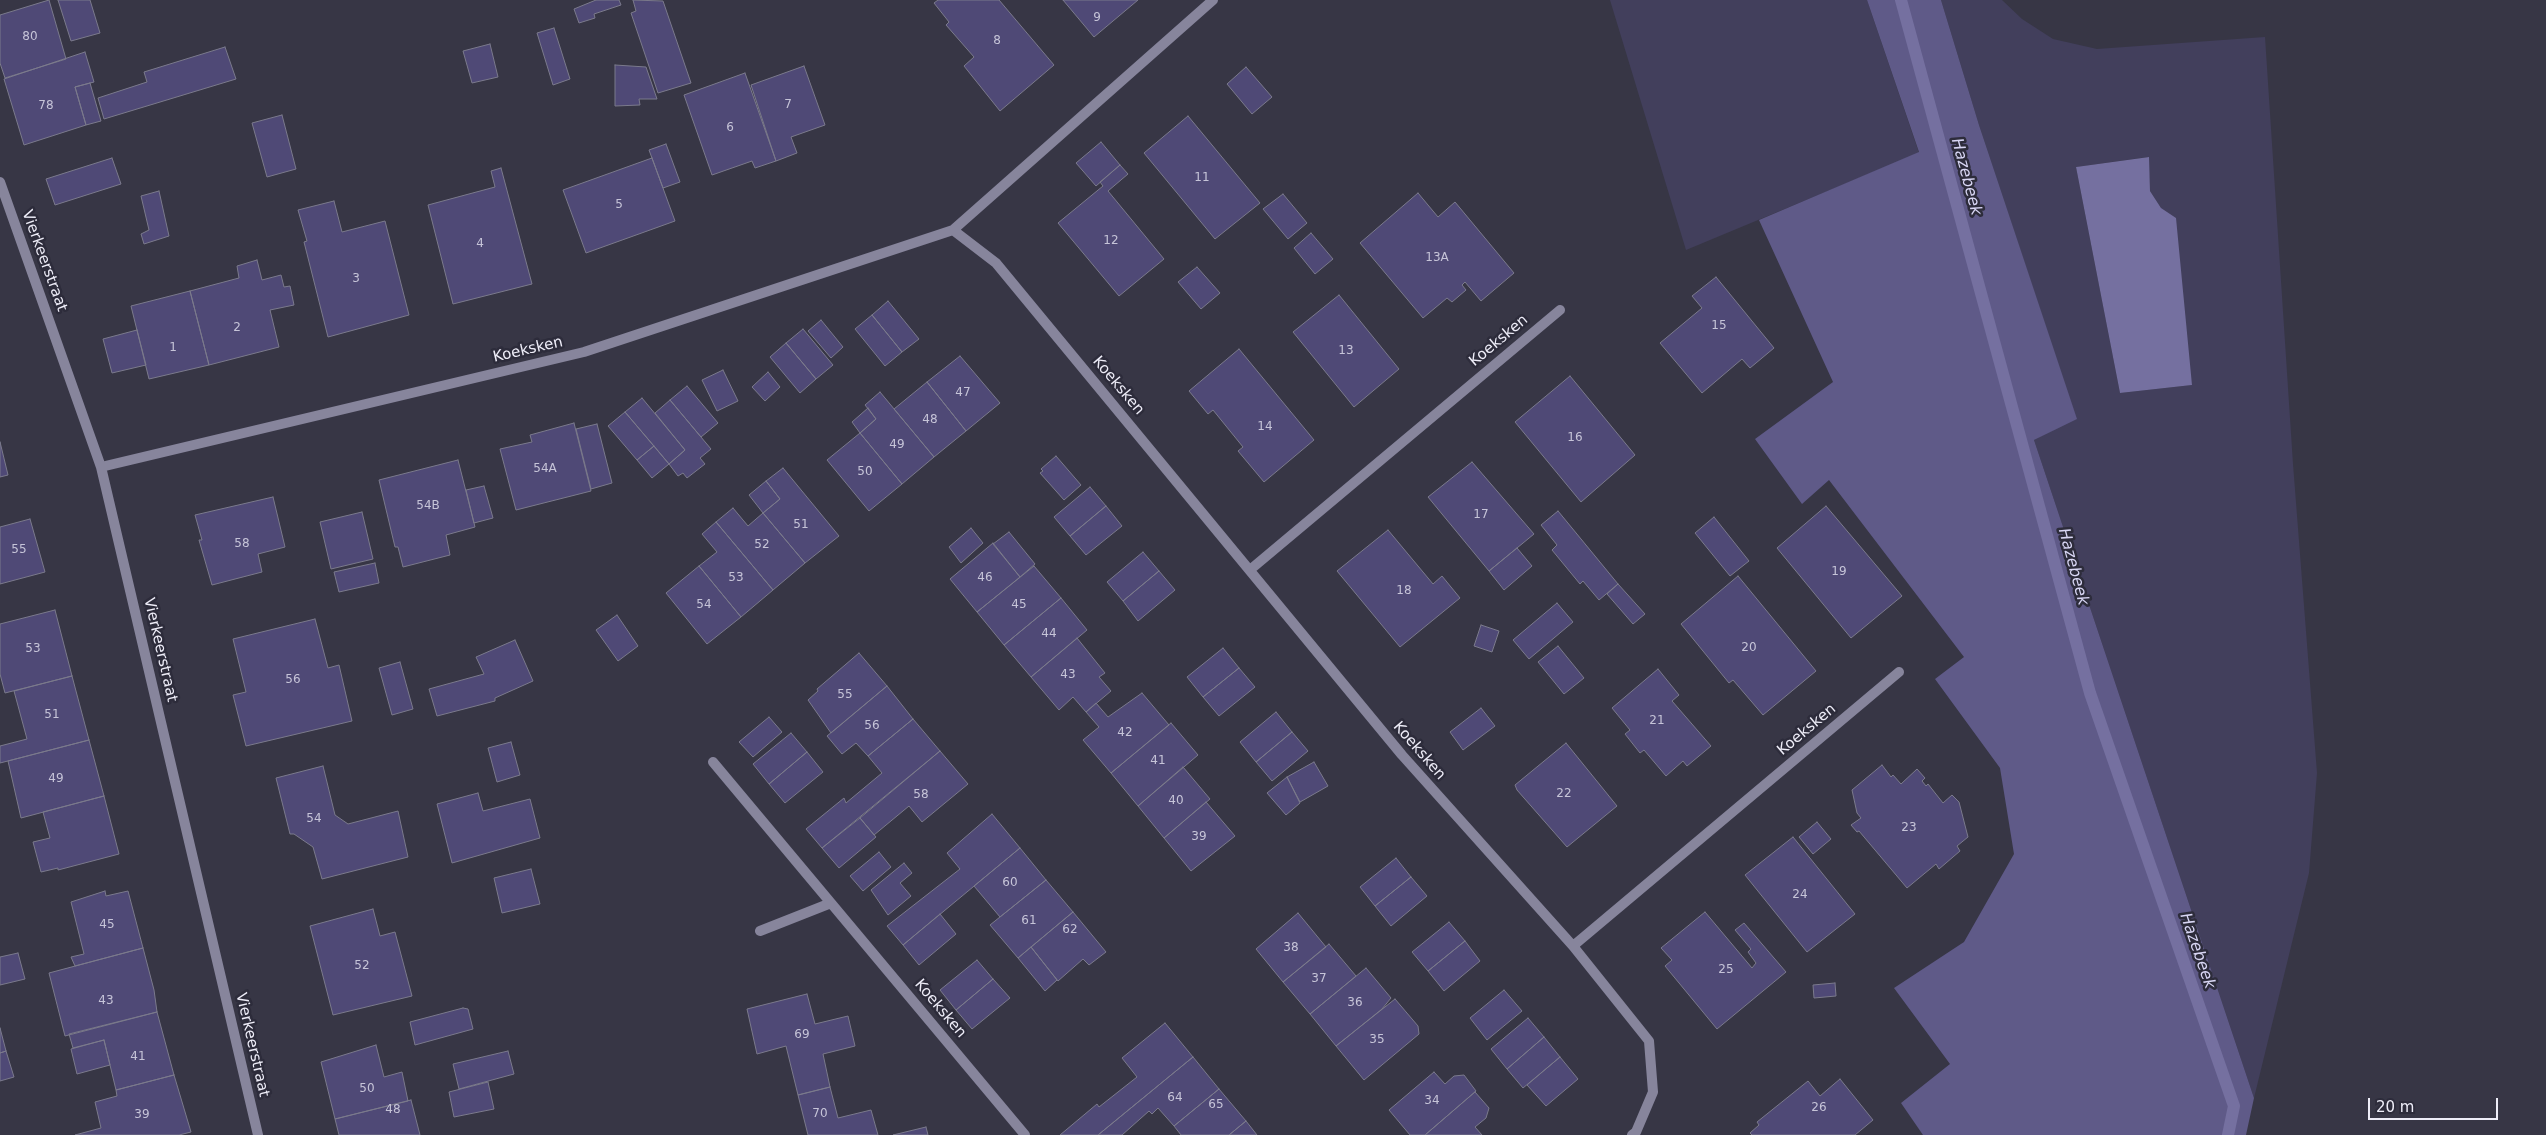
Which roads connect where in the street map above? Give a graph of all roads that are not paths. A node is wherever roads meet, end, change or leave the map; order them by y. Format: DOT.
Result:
graph roads {
  1 [pos="1213,0"];
  2 [pos="0,182"];
  3 [pos="953,230"];
  4 [pos="1560,310"];
  5 [pos="101,467"];
  6 [pos="1251,569"];
  7 [pos="1899,672"];
  8 [pos="713,762"];
  9 [pos="831,903"];
  10 [pos="760,930"];
  11 [pos="1573,946"];
  12 [pos="258,1135"];
  13 [pos="1026,1135"];
  14 [pos="1632,1135"];
  1 -- 3 [label="street, Koeksken"];
  2 -- 5 [label="street, Vierkeerstraat"];
  3 -- 5 [label="street, Koeksken"];
  3 -- 6 [label="street, Koeksken"];
  4 -- 6 [label="street, Koeksken"];
  5 -- 12 [label="street, Vierkeerstraat"];
  6 -- 11 [label="street, Koeksken"];
  7 -- 11 [label="street, Koeksken"];
  8 -- 9 [label="street, Koeksken"];
  9 -- 10 [label="street"];
  9 -- 13 [label="street, Koeksken"];
  11 -- 14 [label="street, Koeksken"];
}
